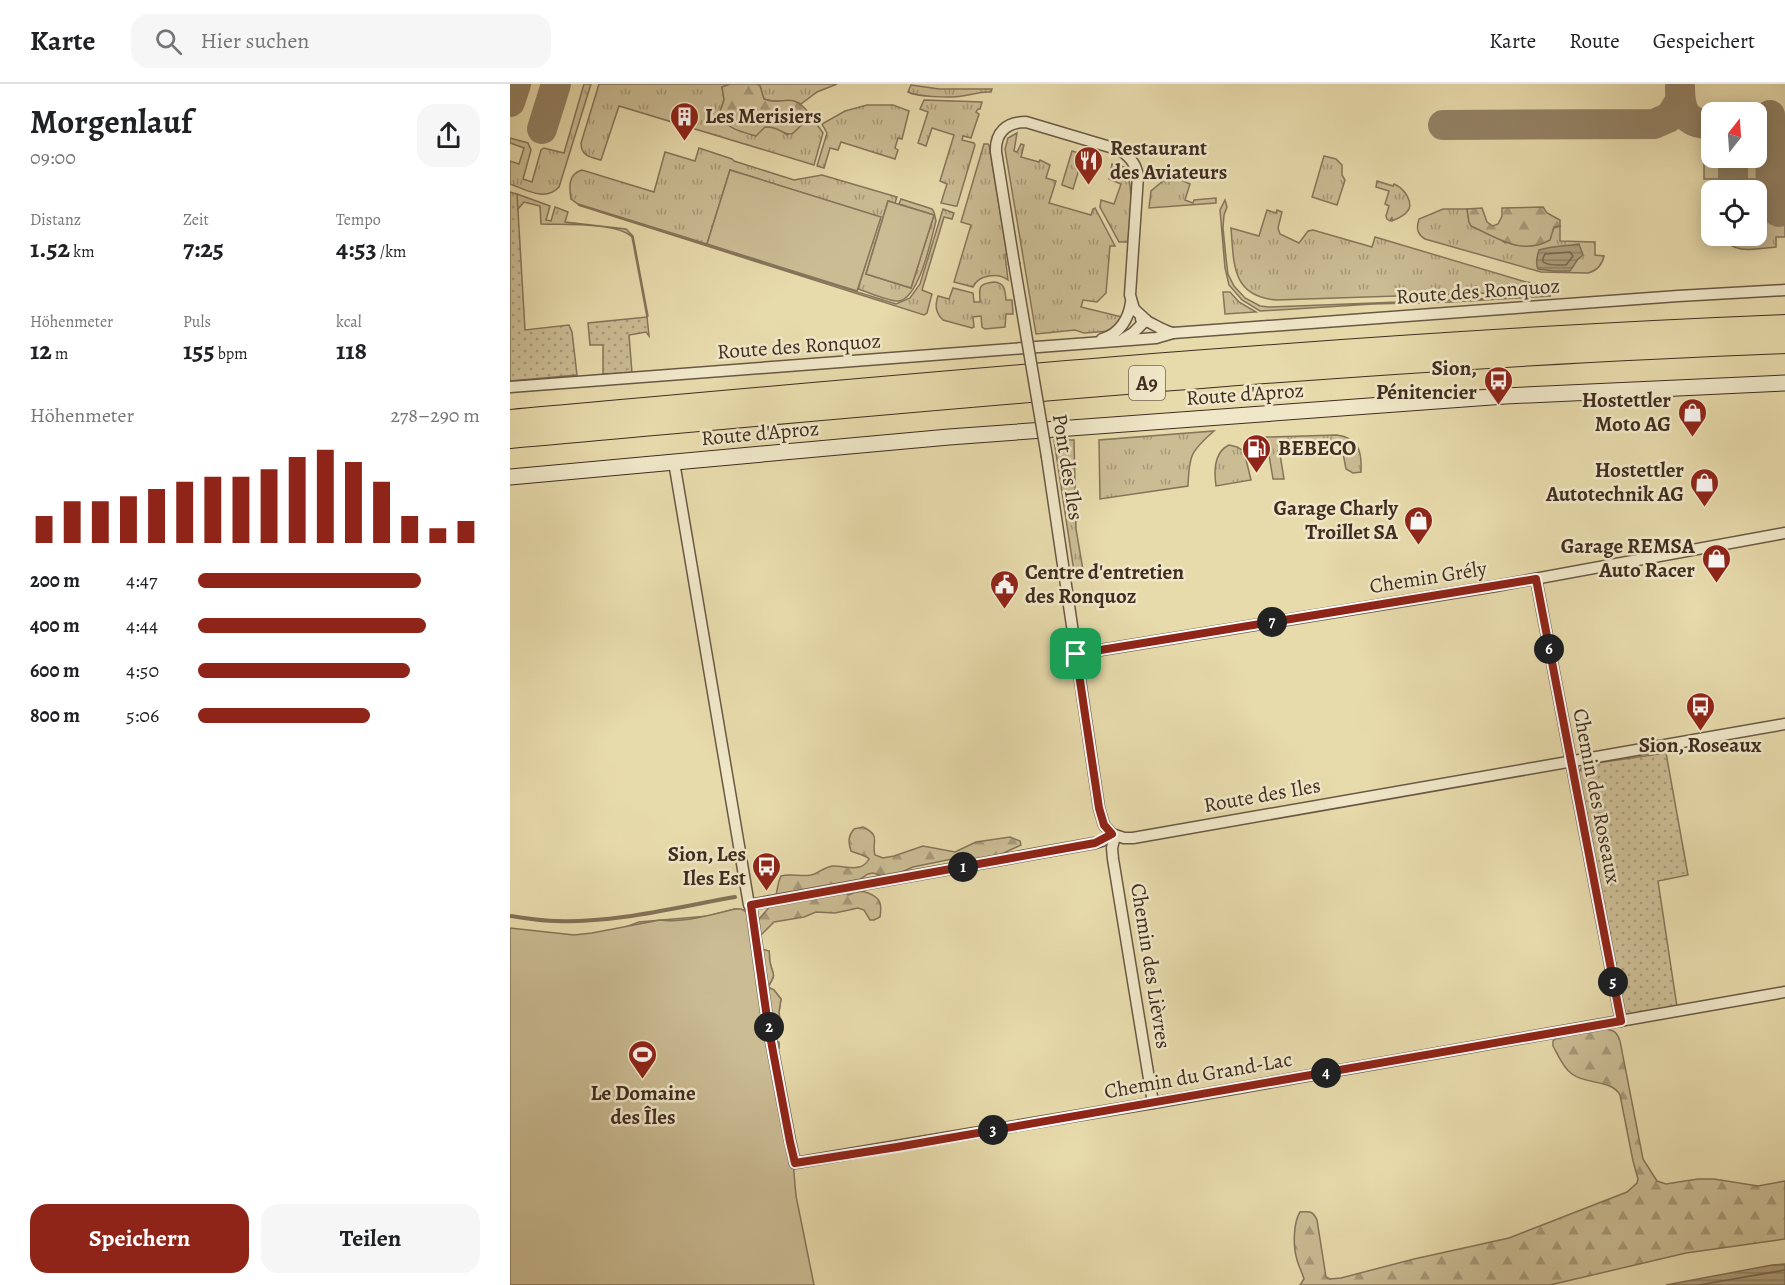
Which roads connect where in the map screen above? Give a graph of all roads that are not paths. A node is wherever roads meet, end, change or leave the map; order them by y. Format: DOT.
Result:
graph roads {
  1 [pos="1785,290"];
  2 [pos="1131,301"];
  3 [pos="1146,320"];
  4 [pos="1124,323"];
  5 [pos="1785,325"];
  6 [pos="1173,333"];
  7 [pos="1118,340"];
  8 [pos="1091,342"];
  9 [pos="1785,343"];
  10 [pos="1785,383"];
  11 [pos="510,387"];
  12 [pos="510,420"];
  13 [pos="510,438"];
  14 [pos="674,462"];
  15 [pos="510,477"];
  16 [pos="1785,533"];
  17 [pos="1536,579"];
  18 [pos="1076,654"];
  19 [pos="1785,724"];
  20 [pos="1570,761"];
  21 [pos="1114,835"];
  22 [pos="750,905"];
  23 [pos="1785,992"];
  24 [pos="1621,1021"];
  25 [pos="1153,1103"];
  26 [pos="795,1163"];
  1 -- 6 [label="street, Route des Ronquoz"];
  2 -- 3 [label="street"];
  2 -- 4 [label="street"];
  2 -- 18 [label="street, Pont des Iles, bridge"];
  3 -- 4 [label="street, Route des Ronquoz"];
  3 -- 6 [label="street, Route des Ronquoz"];
  3 -- 7 [label="street, Route des Ronquoz"];
  4 -- 8 [label="street, Route des Ronquoz"];
  5 -- 12 [label="highway, A9"];
  6 -- 7 [label="street, Route des Ronquoz"];
  7 -- 8 [label="street, Route des Ronquoz"];
  8 -- 11 [label="street, Route des Ronquoz"];
  9 -- 13 [label="highway, A9"];
  10 -- 14 [label="street, Route d'Aproz"];
  14 -- 15 [label="street, Route d'Aproz"];
  14 -- 22 [label="street, Route d'Aproz"];
  16 -- 17 [label="street, Chemin Grély"];
  17 -- 18 [label="street, Chemin Grély"];
  17 -- 20 [label="street, Chemin des Roseaux"];
  18 -- 21 [label="street, Pont des Iles"];
  19 -- 20 [label="street, Route des Iles"];
  20 -- 21 [label="street, Route des Iles"];
  20 -- 24 [label="street, Chemin des Roseaux"];
  21 -- 22 [label="street, Route des Iles"];
  21 -- 25 [label="street, Chemin des Lièvres"];
  22 -- 26 [label="street, Route d'Aproz"];
  23 -- 24 [label="street, Chemin du Grand-Lac"];
  24 -- 25 [label="street, Chemin du Grand-Lac"];
  25 -- 26 [label="street, Chemin du Grand-Lac"];
}
